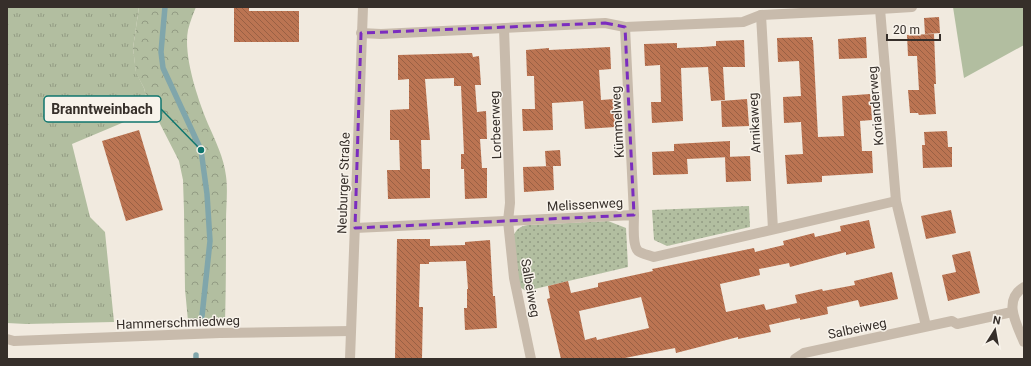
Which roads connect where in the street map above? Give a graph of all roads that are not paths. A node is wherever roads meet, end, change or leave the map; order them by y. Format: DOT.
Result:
graph roads {
  1 [pos="363,7"];
  2 [pos="912,7"];
  3 [pos="880,9"];
  4 [pos="761,15"];
  5 [pos="625,27"];
  6 [pos="504,28"];
  7 [pos="361,33"];
  8 [pos="896,201"];
  9 [pos="634,215"];
  10 [pos="508,221"];
  11 [pos="355,228"];
  12 [pos="773,229"];
  13 [pos="1024,287"];
  14 [pos="1012,312"];
  15 [pos="926,326"];
  16 [pos="351,331"];
  17 [pos="7,339"];
  18 [pos="1024,342"];
  19 [pos="350,359"];
  20 [pos="531,359"];
  21 [pos="795,359"];
  1 -- 7 [label="street, Neuburger Straße"];
  2 -- 3 [label="street"];
  3 -- 4 [label="street"];
  3 -- 8 [label="street, Korianderweg"];
  4 -- 5 [label="street"];
  4 -- 12 [label="street, Arnikaweg"];
  5 -- 6 [label="street"];
  5 -- 9 [label="street, Kümmelweg"];
  6 -- 7 [label="street"];
  6 -- 10 [label="street, Lorbeerweg"];
  7 -- 11 [label="street, Neuburger Straße"];
  8 -- 12 [label="street, Melissenweg"];
  8 -- 15 [label="street"];
  9 -- 10 [label="street, Melissenweg"];
  9 -- 12 [label="street, Melissenweg"];
  10 -- 11 [label="street, Melissenweg"];
  10 -- 20 [label="street, Salbeiweg"];
  11 -- 16 [label="street, Neuburger Straße"];
  13 -- 14 [label="street"];
  14 -- 15 [label="street, Salbeiweg"];
  14 -- 18 [label="street"];
  15 -- 21 [label="street, Salbeiweg"];
  16 -- 17 [label="street, Hammerschmiedweg"];
  16 -- 19 [label="street, Neuburger Straße"];
}
